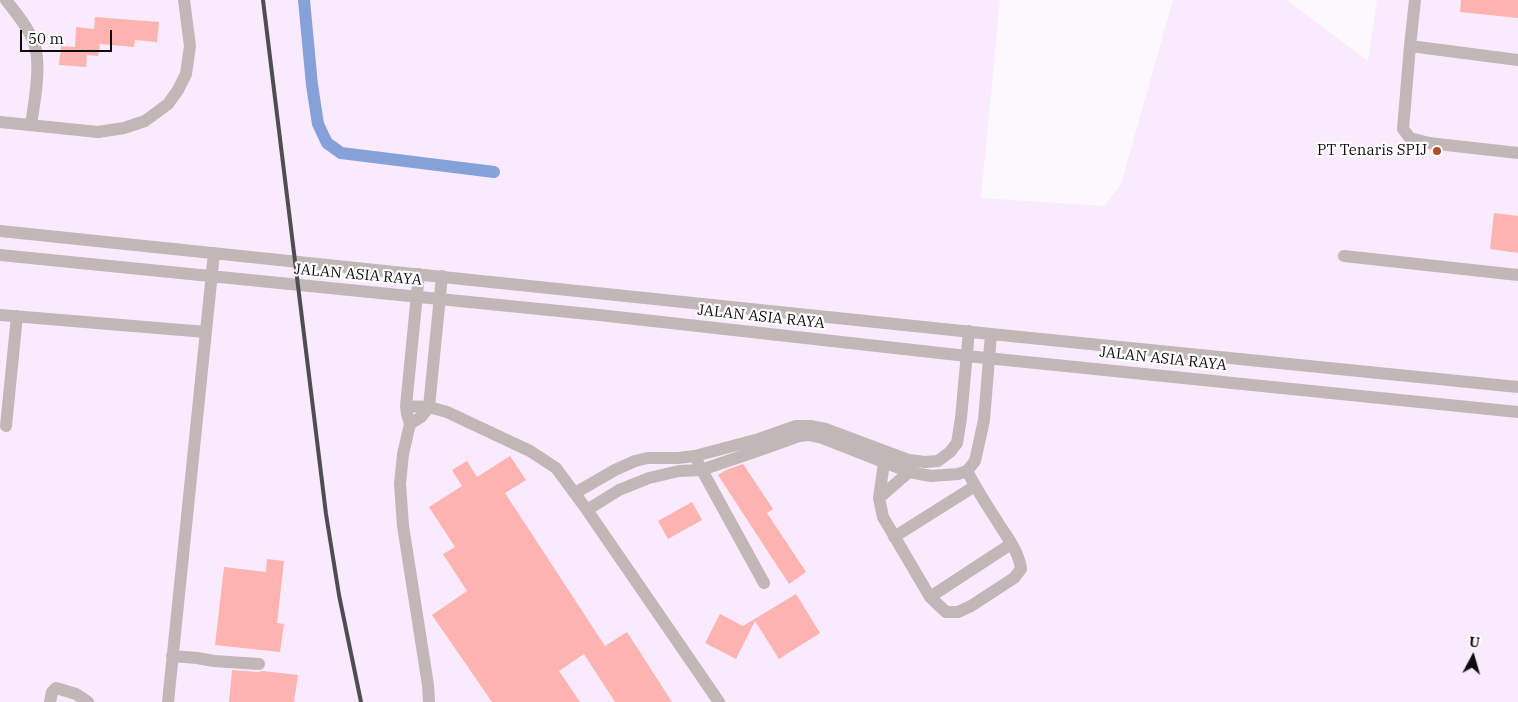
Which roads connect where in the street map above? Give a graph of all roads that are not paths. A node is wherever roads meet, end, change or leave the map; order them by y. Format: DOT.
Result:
graph roads {
  1 [pos="6,0"];
  2 [pos="184,0"];
  3 [pos="1415,0"];
  4 [pos="1410,46"];
  5 [pos="1518,60"];
  6 [pos="0,122"];
  7 [pos="31,125"];
  8 [pos="1518,153"];
  9 [pos="0,231"];
  10 [pos="214,253"];
  11 [pos="0,255"];
  12 [pos="1344,256"];
  13 [pos="419,274"];
  14 [pos="1518,275"];
  15 [pos="442,276"];
  16 [pos="212,277"];
  17 [pos="600,293"];
  18 [pos="416,297"];
  19 [pos="440,299"];
  20 [pos="0,315"];
  21 [pos="599,315"];
  22 [pos="17,316"];
  23 [pos="194,331"];
  24 [pos="969,331"];
  25 [pos="991,334"];
  26 [pos="967,356"];
  27 [pos="989,358"];
  28 [pos="1518,387"];
  29 [pos="406,406"];
  30 [pos="428,407"];
  31 [pos="1518,412"];
  32 [pos="410,424"];
  33 [pos="6,426"];
  34 [pos="761,444"];
  35 [pos="695,456"];
  36 [pos="886,458"];
  37 [pos="912,466"];
  38 [pos="701,470"];
  39 [pos="967,471"];
  40 [pos="975,486"];
  41 [pos="575,493"];
  42 [pos="879,498"];
  43 [pos="587,510"];
  44 [pos="894,537"];
  45 [pos="1011,544"];
  46 [pos="764,583"];
  47 [pos="930,597"];
  48 [pos="172,656"];
  49 [pos="259,664"];
  50 [pos="50,702"];
  51 [pos="88,702"];
  52 [pos="168,702"];
  53 [pos="429,702"];
  54 [pos="720,702"];
  1 -- 7 [label="street"];
  2 -- 7 [label="street"];
  3 -- 4 [label="street"];
  4 -- 5 [label="street"];
  4 -- 8 [label="street"];
  6 -- 7 [label="street"];
  9 -- 10 [label="street, JALAN ASIA RAYA"];
  10 -- 13 [label="street, JALAN ASIA RAYA"];
  10 -- 16 [label="street"];
  11 -- 16 [label="street, JALAN ASIA RAYA"];
  12 -- 14 [label="street"];
  13 -- 15 [label="street, JALAN ASIA RAYA"];
  13 -- 18 [label="street"];
  15 -- 17 [label="street, JALAN ASIA RAYA"];
  15 -- 19 [label="street"];
  16 -- 18 [label="street, JALAN ASIA RAYA"];
  16 -- 23 [label="street"];
  17 -- 21 [label="street"];
  17 -- 24 [label="street, JALAN ASIA RAYA"];
  18 -- 19 [label="street, JALAN ASIA RAYA"];
  18 -- 29 [label="street"];
  19 -- 21 [label="street, JALAN ASIA RAYA"];
  19 -- 30 [label="street"];
  20 -- 22 [label="street"];
  21 -- 26 [label="street, JALAN ASIA RAYA"];
  22 -- 23 [label="street"];
  22 -- 33 [label="street"];
  23 -- 48 [label="street"];
  24 -- 25 [label="street, JALAN ASIA RAYA"];
  24 -- 26 [label="street"];
  25 -- 27 [label="street"];
  25 -- 28 [label="street, JALAN ASIA RAYA"];
  26 -- 27 [label="street, JALAN ASIA RAYA"];
  26 -- 37 [label="street"];
  27 -- 31 [label="street, JALAN ASIA RAYA"];
  27 -- 39 [label="street"];
  29 -- 30 [label="street"];
  29 -- 32 [label="street"];
  30 -- 32 [label="street"];
  30 -- 41 [label="street"];
  32 -- 53 [label="street"];
  34 -- 35 [label="street"];
  34 -- 36 [label="street"];
  34 -- 38 [label="street"];
  35 -- 38 [label="street"];
  35 -- 41 [label="street"];
  36 -- 37 [label="street"];
  36 -- 42 [label="street"];
  37 -- 39 [label="street"];
  37 -- 42 [label="street"];
  38 -- 43 [label="street"];
  38 -- 46 [label="street"];
  39 -- 40 [label="street"];
  40 -- 44 [label="street"];
  40 -- 45 [label="street"];
  41 -- 43 [label="street"];
  42 -- 44 [label="street"];
  43 -- 54 [label="street"];
  44 -- 47 [label="street"];
  45 -- 47 [label="street"];
  45 -- 47 [label="street"];
  48 -- 49 [label="street"];
  48 -- 52 [label="street"];
  50 -- 51 [label="street"];
}
